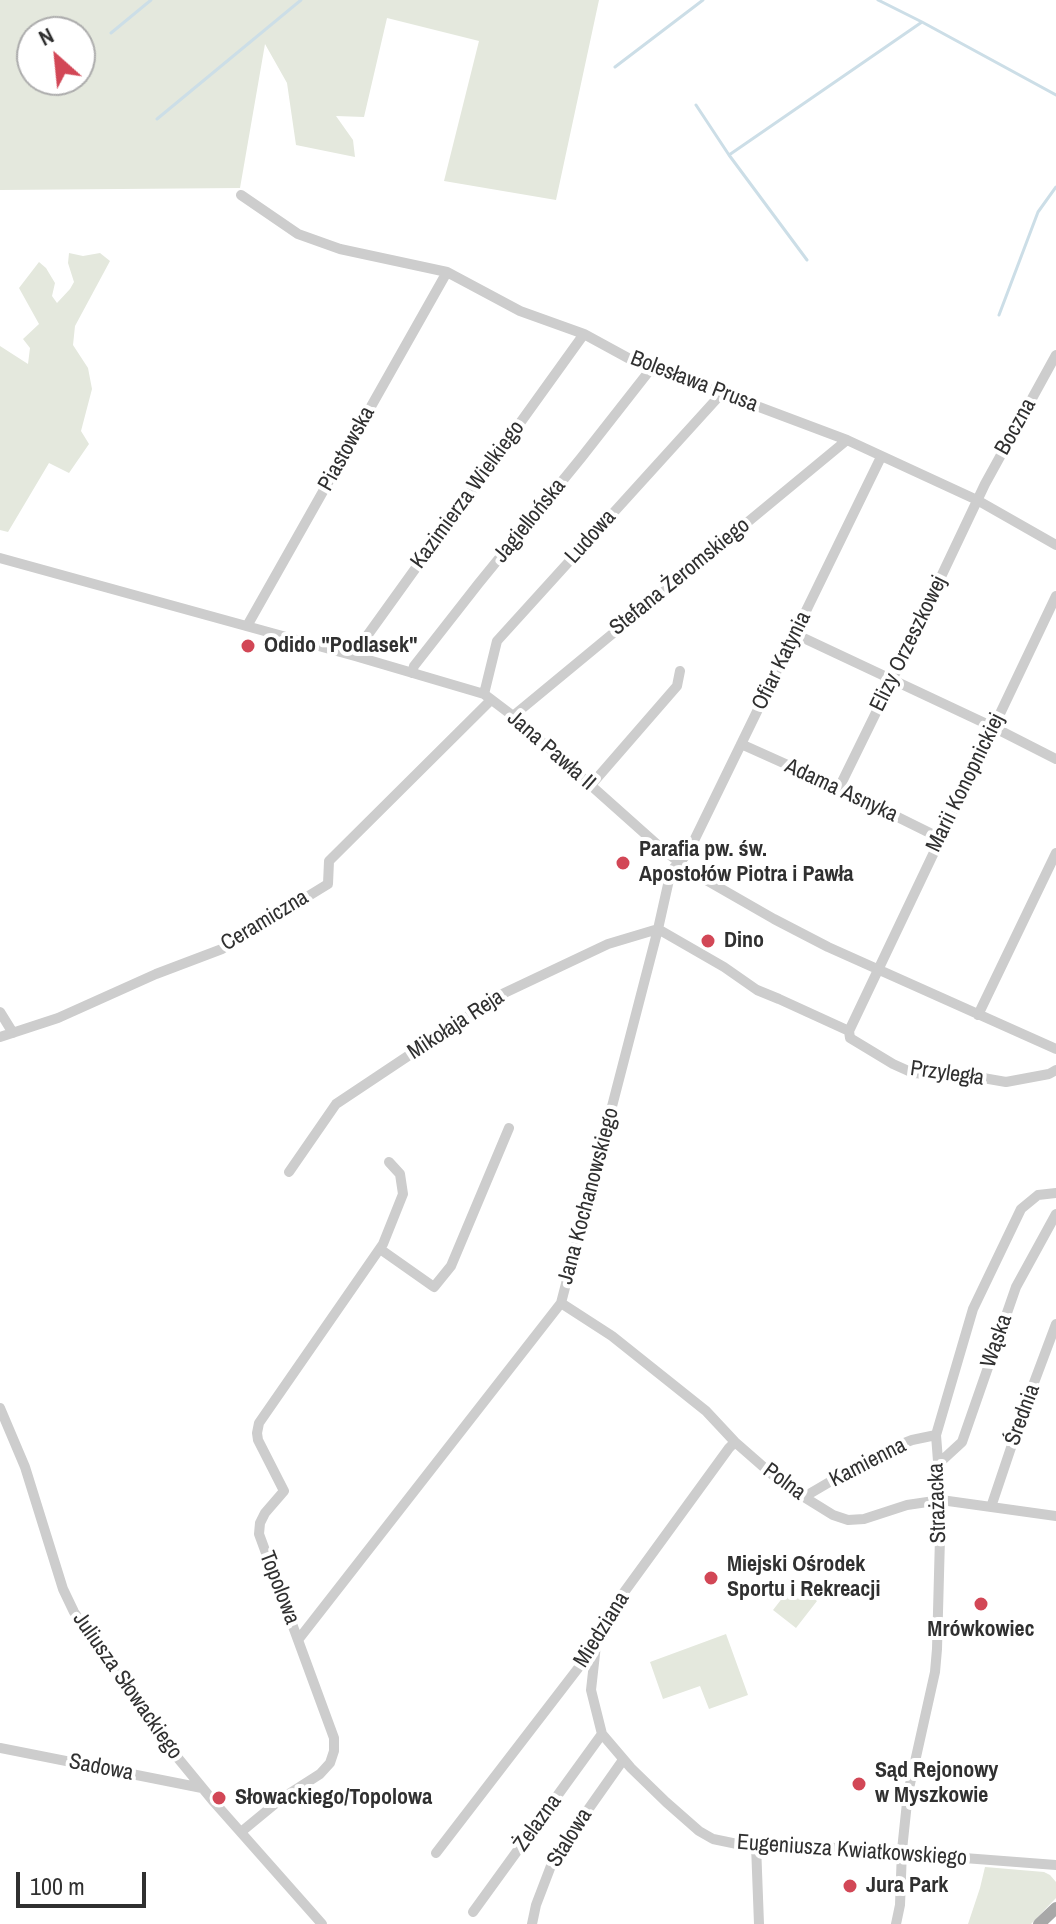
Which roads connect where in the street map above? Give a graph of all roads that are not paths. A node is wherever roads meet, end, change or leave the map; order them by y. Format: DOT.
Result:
graph roads {
  1 [pos="241,195"];
  2 [pos="447,272"];
  3 [pos="584,334"];
  4 [pos="1056,355"];
  5 [pos="650,370"];
  6 [pos="722,393"];
  7 [pos="847,440"];
  8 [pos="881,457"];
  9 [pos="977,500"];
  10 [pos="1056,545"];
  11 [pos="0,558"];
  12 [pos="1056,596"];
  13 [pos="247,626"];
  14 [pos="795,634"];
  15 [pos="355,656"];
  16 [pos="680,671"];
  17 [pos="412,673"];
  18 [pos="892,680"];
  19 [pos="487,697"];
  20 [pos="513,716"];
  21 [pos="993,727"];
  22 [pos="741,744"];
  23 [pos="1056,759"];
  24 [pos="591,785"];
  25 [pos="839,788"];
  26 [pos="940,838"];
  27 [pos="1056,853"];
  28 [pos="679,863"];
  29 [pos="658,929"];
  30 [pos="878,970"];
  31 [pos="0,1012"];
  32 [pos="978,1015"];
  33 [pos="849,1031"];
  34 [pos="13,1033"];
  35 [pos="1056,1034"];
  36 [pos="0,1037"];
  37 [pos="1053,1048"];
  38 [pos="1056,1070"];
  39 [pos="509,1128"];
  40 [pos="389,1162"];
  41 [pos="289,1172"];
  42 [pos="1056,1193"];
  43 [pos="1056,1214"];
  44 [pos="380,1249"];
  45 [pos="561,1303"];
  46 [pos="1056,1324"];
  47 [pos="0,1408"];
  48 [pos="936,1435"];
  49 [pos="735,1442"];
  50 [pos="937,1465"];
  51 [pos="804,1497"];
  52 [pos="941,1500"];
  53 [pos="991,1507"];
  54 [pos="1055,1513"];
  55 [pos="298,1640"];
  56 [pos="596,1645"];
  57 [pos="602,1734"];
  58 [pos="0,1748"];
  59 [pos="623,1760"];
  60 [pos="202,1788"];
  61 [pos="241,1832"];
  62 [pos="756,1845"];
  63 [pos="902,1850"];
  64 [pos="436,1853"];
  65 [pos="1044,1865"];
  66 [pos="1056,1865"];
  67 [pos="1056,1872"];
  68 [pos="1056,1908"];
  69 [pos="473,1912"];
  70 [pos="322,1924"];
  71 [pos="532,1924"];
  72 [pos="759,1924"];
  73 [pos="896,1924"];
  74 [pos="1039,1924"];
  1 -- 2 [label="street, Bolesława Prusa"];
  2 -- 3 [label="street, Bolesława Prusa"];
  2 -- 13 [label="street, Piastowska"];
  3 -- 5 [label="street, Bolesława Prusa"];
  3 -- 15 [label="street, Kazimierza Wielkiego"];
  4 -- 9 [label="street, Boczna"];
  5 -- 6 [label="street, Bolesława Prusa"];
  5 -- 17 [label="street, Jagiellońska"];
  6 -- 7 [label="street, Bolesława Prusa"];
  6 -- 19 [label="street, Ludowa"];
  7 -- 8 [label="street, Bolesława Prusa"];
  7 -- 20 [label="street, Stefana Żeromskiego"];
  8 -- 9 [label="street, Bolesława Prusa"];
  8 -- 14 [label="street, Ofiar Katynia"];
  9 -- 10 [label="street, Bolesława Prusa"];
  9 -- 18 [label="street, Elizy Orzeszkowej"];
  11 -- 13 [label="street, Jana Pawła II"];
  12 -- 21 [label="street, Marii Konopnickiej"];
  13 -- 15 [label="street, Jana Pawła II"];
  14 -- 18 [label="street"];
  14 -- 22 [label="street, Ofiar Katynia"];
  15 -- 17 [label="street, Jana Pawła II"];
  16 -- 24 [label="street"];
  17 -- 19 [label="street, Jana Pawła II"];
  18 -- 21 [label="street"];
  18 -- 25 [label="street, Elizy Orzeszkowej"];
  19 -- 20 [label="street, Jana Pawła II"];
  19 -- 34 [label="street, Ceramiczna"];
  20 -- 24 [label="street, Jana Pawła II"];
  21 -- 23 [label="street"];
  21 -- 26 [label="street, Marii Konopnickiej"];
  22 -- 25 [label="street, Adama Asnyka"];
  22 -- 28 [label="street, Ofiar Katynia"];
  24 -- 28 [label="street, Jana Pawła II"];
  25 -- 26 [label="street, Adama Asnyka"];
  26 -- 30 [label="street, Marii Konopnickiej"];
  27 -- 32 [label="street"];
  28 -- 29 [label="street, Jana Kochanowskiego"];
  28 -- 30 [label="street, Jana Pawła II"];
  29 -- 33 [label="street, Przyległa"];
  29 -- 41 [label="street, Mikołaja Reja"];
  29 -- 45 [label="street, Jana Kochanowskiego"];
  30 -- 32 [label="street, Jana Pawła II"];
  30 -- 33 [label="street"];
  31 -- 34 [label="street"];
  32 -- 37 [label="street, Jana Pawła II"];
  33 -- 38 [label="street, Przyległa"];
  34 -- 36 [label="street, Ceramiczna"];
  35 -- 37 [label="street"];
  39 -- 44 [label="street"];
  40 -- 44 [label="street, Topolowa"];
  42 -- 48 [label="street, Strażacka"];
  43 -- 50 [label="street, Wąska"];
  44 -- 55 [label="street, Topolowa"];
  45 -- 49 [label="street, Polna"];
  45 -- 55 [label="street, Jana Kochanowskiego"];
  46 -- 53 [label="street, Średnia"];
  47 -- 60 [label="street, Juliusza Słowackiego"];
  48 -- 50 [label="street, Strażacka"];
  48 -- 51 [label="street, Kamienna"];
  49 -- 51 [label="street, Polna"];
  49 -- 56 [label="street, Miedziana"];
  50 -- 52 [label="street, Strażacka"];
  51 -- 52 [label="street, Polna"];
  52 -- 53 [label="street, Polna"];
  52 -- 63 [label="street, Strażacka"];
  53 -- 54 [label="street, Polna"];
  55 -- 61 [label="street, Topolowa"];
  56 -- 57 [label="street, Eugeniusza Kwiatkowskiego"];
  56 -- 64 [label="street, Miedziana"];
  57 -- 59 [label="street, Eugeniusza Kwiatkowskiego"];
  57 -- 69 [label="street, Żelazna"];
  58 -- 60 [label="street, Sadowa"];
  59 -- 62 [label="street, Eugeniusza Kwiatkowskiego"];
  59 -- 71 [label="street, Stalowa"];
  60 -- 61 [label="street, Juliusza Słowackiego"];
  61 -- 70 [label="street, Juliusza Słowackiego"];
  62 -- 63 [label="street, Eugeniusza Kwiatkowskiego"];
  62 -- 72 [label="street"];
  63 -- 65 [label="street, Eugeniusza Kwiatkowskiego"];
  63 -- 73 [label="street, Strażacka"];
  65 -- 66 [label="street, Eugeniusza Kwiatkowskiego"];
  65 -- 67 [label="street, Eugeniusza Kwiatkowskiego"];
  68 -- 74 [label="main road"];
}
